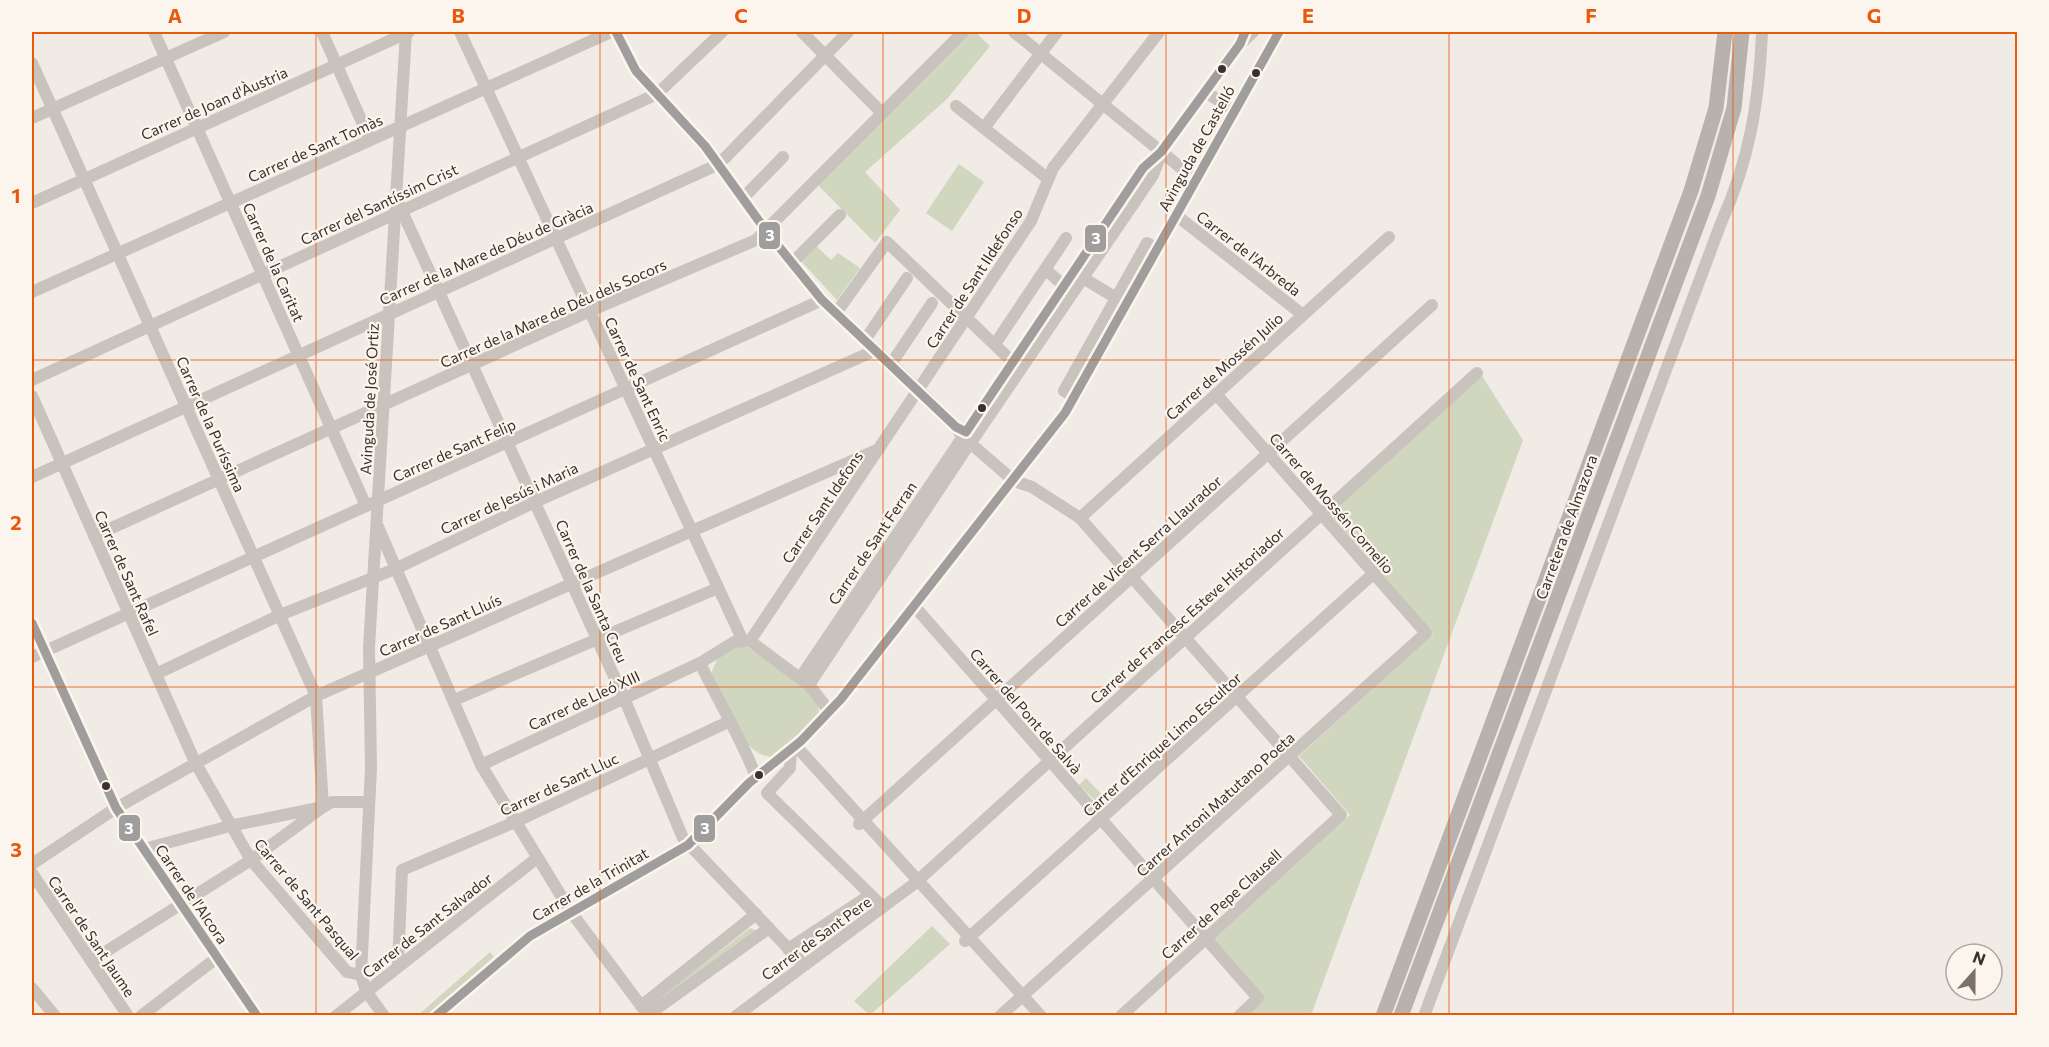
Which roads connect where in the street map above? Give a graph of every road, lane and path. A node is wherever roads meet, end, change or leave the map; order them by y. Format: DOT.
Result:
graph roads {
  1 [pos="153,32"];
  2 [pos="224,32"];
  3 [pos="322,32"];
  4 [pos="407,32"];
  5 [pos="460,32"];
  6 [pos="611,32"];
  7 [pos="616,32"];
  8 [pos="722,32"];
  9 [pos="802,32"];
  10 [pos="848,32"];
  11 [pos="963,32"];
  12 [pos="1014,32"];
  13 [pos="1057,32"];
  14 [pos="1159,32"];
  15 [pos="1245,32"];
  16 [pos="1252,32"];
  17 [pos="1279,32"];
  18 [pos="1725,32"];
  19 [pos="1742,32"];
  20 [pos="1762,32"];
  21 [pos="1240,44"];
  22 [pos="1041,54"];
  23 [pos="825,55"];
  24 [pos="165,58"];
  25 [pos="32,63"];
  26 [pos="336,64"];
  27 [pos="486,88"];
  28 [pos="1206,92"];
  29 [pos="657,94"];
  30 [pos="1102,104"];
  31 [pos="956,106"];
  32 [pos="52,108"];
  33 [pos="1234,111"];
  34 [pos="882,113"];
  35 [pos="32,118"];
  36 [pos="400,126"];
  37 [pos="197,128"];
  38 [pos="984,128"];
  39 [pos="370,140"];
  40 [pos="1161,152"];
  41 [pos="518,157"];
  42 [pos="783,157"];
  43 [pos="719,164"];
  44 [pos="84,178"];
  45 [pos="1047,178"];
  46 [pos="1196,180"];
  47 [pos="743,198"];
  48 [pos="32,203"];
  49 [pos="231,203"];
  50 [pos="398,207"];
  51 [pos="840,215"];
  52 [pos="1176,215"];
  53 [pos="767,232"];
  54 [pos="1389,237"];
  55 [pos="556,238"];
  56 [pos="1066,238"];
  57 [pos="118,253"];
  58 [pos="792,263"];
  59 [pos="1046,270"];
  60 [pos="264,274"];
  61 [pos="907,278"];
  62 [pos="1083,278"];
  63 [pos="440,290"];
  64 [pos="1068,290"];
  65 [pos="32,292"];
  66 [pos="822,300"];
  67 [pos="1121,301"];
  68 [pos="932,303"];
  69 [pos="1432,305"];
  70 [pos="590,311"];
  71 [pos="836,313"];
  72 [pos="389,314"];
  73 [pos="1303,315"];
  74 [pos="967,318"];
  75 [pos="151,326"];
  76 [pos="865,340"];
  77 [pos="994,344"];
  78 [pos="876,350"];
  79 [pos="298,354"];
  80 [pos="891,364"];
  81 [pos="474,365"];
  82 [pos="1017,366"];
  83 [pos="1477,373"];
  84 [pos="32,380"];
  85 [pos="626,389"];
  86 [pos="919,390"];
  87 [pos="1216,394"];
  88 [pos="32,396"];
  89 [pos="187,405"];
  90 [pos="384,405"];
  91 [pos="333,427"];
  92 [pos="968,437"];
  93 [pos="508,442"];
  94 [pos="654,449"];
  95 [pos="879,449"];
  96 [pos="1268,453"];
  97 [pos="62,464"];
  98 [pos="32,477"];
  99 [pos="219,477"];
  100 [pos="1014,481"];
  101 [pos="535,502"];
  102 [pos="372,503"];
  103 [pos="1321,513"];
  104 [pos="1080,518"];
  105 [pos="376,523"];
  106 [pos="692,530"];
  107 [pos="94,536"];
  108 [pos="254,556"];
  109 [pos="395,569"];
  110 [pos="1374,573"];
  111 [pos="1132,576"];
  112 [pos="373,578"];
  113 [pos="572,582"];
  114 [pos="718,588"];
  115 [pos="915,607"];
  116 [pos="129,613"];
  117 [pos="280,615"];
  118 [pos="32,623"];
  119 [pos="1426,633"];
  120 [pos="1185,636"];
  121 [pos="597,641"];
  122 [pos="746,641"];
  123 [pos="431,646"];
  124 [pos="44,651"];
  125 [pos="32,657"];
  126 [pos="700,663"];
  127 [pos="369,673"];
  128 [pos="156,674"];
  129 [pos="804,682"];
  130 [pos="316,696"];
  131 [pos="1237,696"];
  132 [pos="624,698"];
  133 [pos="996,699"];
  134 [pos="454,700"];
  135 [pos="830,712"];
  136 [pos="728,722"];
  137 [pos="793,747"];
  138 [pos="1290,756"];
  139 [pos="650,758"];
  140 [pos="1050,760"];
  141 [pos="195,762"];
  142 [pos="481,765"];
  143 [pos="760,773"];
  144 [pos="369,804"];
  145 [pos="322,807"];
  146 [pos="116,808"];
  147 [pos="1101,819"];
  148 [pos="515,822"];
  149 [pos="861,822"];
  150 [pos="230,826"];
  151 [pos="688,845"];
  152 [pos="144,849"];
  153 [pos="537,858"];
  154 [pos="251,860"];
  155 [pos="32,864"];
  156 [pos="32,873"];
  157 [pos="1154,879"];
  158 [pos="915,882"];
  159 [pos="870,895"];
  160 [pos="181,903"];
  161 [pos="883,908"];
  162 [pos="571,912"];
  163 [pos="756,914"];
  164 [pos="769,928"];
  165 [pos="967,939"];
  166 [pos="1206,939"];
  167 [pos="788,949"];
  168 [pos="218,957"];
  169 [pos="91,961"];
  170 [pos="398,965"];
  171 [pos="804,965"];
  172 [pos="361,975"];
  173 [pos="32,988"];
  174 [pos="366,991"];
  175 [pos="1021,998"];
  176 [pos="643,1012"];
  177 [pos="55,1016"];
  178 [pos="128,1016"];
  179 [pos="141,1016"];
  180 [pos="257,1016"];
  181 [pos="336,1016"];
  182 [pos="384,1016"];
  183 [pos="435,1016"];
  184 [pos="736,1016"];
  185 [pos="1000,1016"];
  186 [pos="1033,1016"];
  187 [pos="1041,1016"];
  188 [pos="1121,1016"];
  189 [pos="1239,1016"];
  190 [pos="1383,1016"];
  191 [pos="1401,1016"];
  192 [pos="1424,1016"];
  1 -- 24 [label="street, Carrer de la Caritat"];
  2 -- 24 [label="street"];
  3 -- 26 [label="street"];
  4 -- 26 [label="street, Carrer de Joan d'Àustria"];
  4 -- 36 [label="street, Avinguda de José Ortiz"];
  5 -- 27 [label="street, Carrer de Sant Enric"];
  6 -- 27 [label="street, Carrer de Sant Tomàs"];
  7 -- 29 [label="street"];
  8 -- 29 [label="street, Carrer del Santíssim Crist"];
  9 -- 23 [label="street"];
  10 -- 23 [label="street, Carrer de la Mare de Déu de Gràcia"];
  11 -- 34 [label="street, Carrer de la Mare de Déu dels Socors"];
  12 -- 22 [label="street"];
  13 -- 22 [label="street"];
  14 -- 30 [label="street, Carrer de Sant Ildefonso"];
  15 -- 21 [label="street, Carrer de Sant Ferran"];
  16 -- 21 [label="street, Carrer de Sant Ferran"];
  17 -- 33 [label="street, Avinguda de Castelló"];
  18 -- 190 [label="main road, Carretera de Almazora"];
  19 -- 191 [label="main road, Carretera de Almazora"];
  20 -- 192 [label="street"];
  21 -- 28 [label="street, Carrer de Sant Ferran"];
  22 -- 30 [label="street"];
  22 -- 38 [label="street"];
  23 -- 34 [label="street"];
  23 -- 43 [label="street, Carrer de la Mare de Déu de Gràcia"];
  24 -- 32 [label="street"];
  24 -- 37 [label="street, Carrer de la Caritat"];
  25 -- 32 [label="street, Carrer de la Puríssima"];
  26 -- 37 [label="street, Carrer de Joan d'Àustria"];
  26 -- 39 [label="street"];
  27 -- 36 [label="street, Carrer de Sant Tomàs"];
  27 -- 41 [label="street, Carrer de Sant Enric"];
  28 -- 33 [label="street"];
  28 -- 40 [label="street, Carrer de Sant Ferran"];
  29 -- 41 [label="street, Carrer del Santíssim Crist"];
  29 -- 43 [label="street"];
  30 -- 40 [label="street"];
  30 -- 45 [label="street, Carrer de Sant Ildefonso"];
  31 -- 38 [label="street"];
  32 -- 35 [label="street"];
  32 -- 44 [label="street, Carrer de la Puríssima"];
  33 -- 46 [label="street, Avinguda de Castelló"];
  34 -- 53 [label="street, Carrer de la Mare de Déu dels Socors"];
  36 -- 39 [label="street, Carrer de Sant Tomàs"];
  36 -- 50 [label="street, Avinguda de José Ortiz"];
  37 -- 44 [label="street, Carrer de Joan d'Àustria"];
  37 -- 49 [label="street, Carrer de la Caritat"];
  38 -- 45 [label="street"];
  39 -- 49 [label="street, Carrer de Sant Tomàs"];
  40 -- 46 [label="street"];
  40 -- 62 [label="street, Carrer de Sant Ferran"];
  40 -- 64 [label="street, Carrer de Sant Ferran"];
  41 -- 50 [label="street, Carrer del Santíssim Crist"];
  41 -- 55 [label="street, Carrer de Sant Enric"];
  42 -- 47 [label="street"];
  43 -- 47 [label="street"];
  43 -- 55 [label="street, Carrer de la Mare de Déu de Gràcia"];
  44 -- 48 [label="street, Carrer de Joan d'Àustria"];
  44 -- 57 [label="street, Carrer de la Puríssima"];
  45 -- 74 [label="street, Carrer de Sant Ildefonso"];
  46 -- 52 [label="street, Avinguda de Castelló"];
  47 -- 53 [label="street"];
  49 -- 57 [label="street, Carrer de Sant Tomàs"];
  49 -- 60 [label="street, Carrer de la Caritat"];
  50 -- 60 [label="street, Carrer del Santíssim Crist"];
  50 -- 63 [label="street, Carrer de la Santa Creu"];
  50 -- 72 [label="street, Avinguda de José Ortiz"];
  51 -- 58 [label="street"];
  52 -- 67 [label="street, Avinguda de Castelló"];
  52 -- 73 [label="street, Carrer de l'Arbreda"];
  53 -- 58 [label="street"];
  53 -- 70 [label="street, Carrer de la Mare de Déu dels Socors"];
  54 -- 73 [label="street, Carrer de Mossén Julio"];
  55 -- 63 [label="street, Carrer de la Mare de Déu de Gràcia"];
  55 -- 70 [label="street, Carrer de Sant Enric"];
  56 -- 59 [label="street"];
  57 -- 65 [label="street, Carrer de Sant Tomàs"];
  57 -- 75 [label="street, Carrer de la Puríssima"];
  58 -- 66 [label="street"];
  59 -- 64 [label="street"];
  59 -- 77 [label="street"];
  60 -- 75 [label="street, Carrer del Santíssim Crist"];
  60 -- 79 [label="street, Carrer de la Caritat"];
  61 -- 76 [label="street"];
  62 -- 64 [label="street, Carrer de Sant Ferran"];
  62 -- 67 [label="street"];
  63 -- 72 [label="street, Carrer de la Mare de Déu de Gràcia"];
  63 -- 81 [label="street, Carrer de la Santa Creu"];
  64 -- 82 [label="street, Carrer de Sant Ferran"];
  66 -- 71 [label="street"];
  66 -- 85 [label="street, Carrer de Sant Felip"];
  67 -- 100 [label="street, Avinguda de Castelló"];
  68 -- 80 [label="street"];
  69 -- 96 [label="street, Carrer de Vicent Serra Llaurador"];
  70 -- 81 [label="street, Carrer de la Mare de Déu dels Socors"];
  70 -- 85 [label="street, Carrer de Sant Enric"];
  71 -- 74 [label="street"];
  71 -- 76 [label="street"];
  72 -- 79 [label="street, Carrer de la Mare de Déu de Gràcia"];
  72 -- 90 [label="street, Avinguda de José Ortiz"];
  73 -- 87 [label="street, Carrer de Mossén Julio"];
  74 -- 77 [label="street"];
  74 -- 86 [label="street, Carrer de Sant Ildefonso"];
  75 -- 84 [label="street, Carrer del Santíssim Crist"];
  75 -- 89 [label="street, Carrer de la Puríssima"];
  76 -- 78 [label="street"];
  77 -- 82 [label="street"];
  78 -- 80 [label="street"];
  78 -- 94 [label="street, Carrer de Jesús i Maria"];
  79 -- 89 [label="street, Carrer de la Mare de Déu de Gràcia"];
  79 -- 91 [label="street, Carrer de la Caritat"];
  80 -- 86 [label="street"];
  81 -- 90 [label="street, Carrer de la Mare de Déu dels Socors"];
  81 -- 93 [label="street, Carrer de la Santa Creu"];
  82 -- 92 [label="street, Carrer de Sant Ferran"];
  83 -- 103 [label="street, Carrer de Francesc Esteve Historiador"];
  85 -- 93 [label="street, Carrer de Sant Felip"];
  85 -- 94 [label="street, Carrer de Sant Enric"];
  86 -- 92 [label="street"];
  86 -- 95 [label="street, Carrer Sant Idefons"];
  87 -- 96 [label="street, Carrer de Mossén Cornelio"];
  87 -- 104 [label="street, Carrer de Mossén Julio"];
  88 -- 97 [label="street, Carrer de Sant Rafel"];
  89 -- 97 [label="street, Carrer de la Mare de Déu de Gràcia"];
  89 -- 99 [label="street, Carrer de la Puríssima"];
  90 -- 91 [label="street, Carrer de la Mare de Déu dels Socors"];
  90 -- 102 [label="street, Avinguda de José Ortiz"];
  91 -- 99 [label="street, Carrer de la Mare de Déu dels Socors"];
  91 -- 102 [label="street, Carrer de la Caritat"];
  92 -- 100 [label="street"];
  92 -- 129 [label="street, Carrer de Sant Ferran"];
  93 -- 101 [label="street, Carrer de la Santa Creu"];
  93 -- 102 [label="street, Carrer de Sant Felip"];
  94 -- 101 [label="street, Carrer de Jesús i Maria"];
  94 -- 106 [label="street, Carrer de Sant Enric"];
  95 -- 106 [label="street, Carrer de Sant Lluís"];
  95 -- 122 [label="street, Carrer Sant Idefons"];
  96 -- 103 [label="street, Carrer de Mossén Cornelio"];
  96 -- 111 [label="street, Carrer de Vicent Serra Llaurador"];
  97 -- 98 [label="street, Carrer de la Mare de Déu de Gràcia"];
  97 -- 107 [label="street, Carrer de Sant Rafel"];
  99 -- 107 [label="street, Carrer de la Mare de Déu dels Socors"];
  99 -- 108 [label="street, Carrer de la Puríssima"];
  100 -- 104 [label="street"];
  100 -- 115 [label="street, Avinguda de Castelló"];
  101 -- 109 [label="street, Carrer de Jesús i Maria"];
  101 -- 113 [label="street, Carrer de la Santa Creu"];
  102 -- 105 [label="street, Avinguda de José Ortiz"];
  102 -- 108 [label="street, Carrer de Sant Felip"];
  103 -- 110 [label="street, Carrer de Mossén Cornelio"];
  103 -- 120 [label="street, Carrer de Francesc Esteve Historiador"];
  104 -- 111 [label="street"];
  105 -- 109 [label="street"];
  105 -- 112 [label="street, Avinguda de José Ortiz"];
  106 -- 113 [label="street, Carrer de Sant Lluís"];
  106 -- 114 [label="street, Carrer de Sant Enric"];
  107 -- 116 [label="street, Carrer de Sant Rafel"];
  108 -- 116 [label="street, Carrer de Sant Felip"];
  108 -- 117 [label="street, Carrer de la Puríssima"];
  109 -- 112 [label="street, Carrer de Jesús i Maria"];
  109 -- 123 [label="street"];
  110 -- 119 [label="street, Carrer de Mossén Cornelio"];
  110 -- 131 [label="street, Carrer d'Enrique Limo Escultor"];
  111 -- 120 [label="street"];
  111 -- 133 [label="street, Carrer de Vicent Serra Llaurador"];
  112 -- 117 [label="street, Carrer de Jesús i Maria"];
  112 -- 127 [label="street, Avinguda de José Ortiz"];
  113 -- 121 [label="street, Carrer de la Santa Creu"];
  113 -- 123 [label="street, Carrer de Sant Lluís"];
  114 -- 121 [label="street"];
  114 -- 122 [label="street, Carrer de Sant Enric"];
  115 -- 133 [label="street, Carrer del Pont de Salvà"];
  115 -- 135 [label="street, Avinguda de Castelló"];
  116 -- 124 [label="street, Carrer de Sant Felip"];
  116 -- 128 [label="street, Carrer de Sant Rafel"];
  117 -- 128 [label="street, Carrer de Jesús i Maria"];
  117 -- 130 [label="street, Carrer de la Puríssima"];
  118 -- 124 [label="street, Carrer de l'Alcora"];
  119 -- 138 [label="street, Carrer Antoni Matutano Poeta"];
  120 -- 131 [label="street"];
  120 -- 140 [label="street, Carrer de Francesc Esteve Historiador"];
  121 -- 132 [label="street, Carrer de la Santa Creu"];
  121 -- 134 [label="street"];
  122 -- 126 [label="street, Carrer de Lleó XIII"];
  122 -- 129 [label="street"];
  123 -- 127 [label="street, Carrer de Sant Lluís"];
  123 -- 134 [label="street"];
  124 -- 125 [label="street, Carrer de Sant Felip"];
  124 -- 146 [label="street, Carrer de l'Alcora"];
  126 -- 132 [label="street, Carrer de Lleó XIII"];
  126 -- 136 [label="street"];
  127 -- 130 [label="street, Carrer de Sant Lluís"];
  127 -- 144 [label="street, Avinguda de José Ortiz"];
  128 -- 141 [label="street, Carrer de Sant Rafel"];
  129 -- 135 [label="street"];
  130 -- 141 [label="street, Carrer de Sant Lluís"];
  130 -- 145 [label="street, Carrer de la Puríssima"];
  131 -- 138 [label="street"];
  131 -- 147 [label="street, Carrer d'Enrique Limo Escultor"];
  132 -- 139 [label="street, Carrer de la Santa Creu"];
  132 -- 142 [label="street, Carrer de Lleó XIII"];
  133 -- 140 [label="street, Carrer del Pont de Salvà"];
  133 -- 149 [label="street, Carrer de Vicent Serra Llaurador"];
  134 -- 142 [label="street"];
  135 -- 137 [label="street, Avinguda de Castelló"];
  136 -- 139 [label="street, Carrer de Sant Lluc"];
  136 -- 143 [label="street"];
  137 -- 143 [label="street, Avinguda de Castelló"];
  137 -- 149 [label="street"];
  137 -- 159 [label="street, Avinguda de Castelló"];
  138 -- 157 [label="street, Carrer Antoni Matutano Poeta"];
  138 -- 166 [label="street, Carrer de Pepe Clausell"];
  139 -- 148 [label="street, Carrer de Sant Lluc"];
  139 -- 151 [label="street, Carrer de la Santa Creu"];
  140 -- 147 [label="street, Carrer del Pont de Salvà"];
  140 -- 158 [label="street, Carrer de Francesc Esteve Historiador"];
  141 -- 146 [label="street, Carrer de Sant Lluís"];
  141 -- 150 [label="street, Carrer de Sant Pasqual"];
  142 -- 148 [label="street"];
  143 -- 151 [label="street, Carrer de la Trinitat"];
  144 -- 145 [label="street"];
  144 -- 172 [label="street, Avinguda de José Ortiz"];
  145 -- 150 [label="street"];
  145 -- 154 [label="street"];
  146 -- 152 [label="street, Carrer de l'Alcora"];
  146 -- 155 [label="street, Carrer de Sant Lluís"];
  147 -- 157 [label="street, Carrer del Pont de Salvà"];
  147 -- 165 [label="street, Carrer d'Enrique Limo Escultor"];
  148 -- 153 [label="street"];
  148 -- 170 [label="street, Carrer de Sant Lluc"];
  149 -- 158 [label="street"];
  150 -- 152 [label="street"];
  150 -- 154 [label="street, Carrer de Sant Pasqual"];
  151 -- 162 [label="street, Carrer de la Trinitat"];
  151 -- 163 [label="street, Carrer de la Santa Creu"];
  152 -- 160 [label="street, Carrer de l'Alcora"];
  153 -- 162 [label="street"];
  153 -- 170 [label="street, Carrer de Sant Salvador"];
  154 -- 160 [label="street"];
  154 -- 172 [label="street, Carrer de Sant Pasqual"];
  156 -- 169 [label="street, Carrer de Sant Jaume"];
  157 -- 166 [label="street, Carrer del Pont de Salvà"];
  157 -- 175 [label="street, Carrer Antoni Matutano Poeta"];
  158 -- 161 [label="street, Carrer de Sant Pere"];
  158 -- 165 [label="street"];
  159 -- 161 [label="street"];
  159 -- 167 [label="street, Carrer de Sant Pere"];
  160 -- 168 [label="street, Carrer de l'Alcora"];
  160 -- 169 [label="street"];
  161 -- 171 [label="street, Carrer de Sant Pere"];
  162 -- 176 [label="street"];
  162 -- 183 [label="street, Carrer de la Trinitat"];
  163 -- 164 [label="street, Carrer de la Santa Creu"];
  163 -- 176 [label="street"];
  164 -- 167 [label="street, Carrer de la Santa Creu"];
  164 -- 176 [label="street"];
  165 -- 175 [label="street"];
  166 -- 188 [label="street, Carrer de Pepe Clausell"];
  166 -- 189 [label="street, Carrer del Pont de Salvà"];
  167 -- 171 [label="street, Carrer de la Santa Creu"];
  168 -- 179 [label="street"];
  168 -- 180 [label="street, Carrer de l'Alcora"];
  169 -- 178 [label="street, Carrer de Sant Jaume"];
  170 -- 174 [label="street, Carrer de Sant Salvador"];
  171 -- 184 [label="street, Carrer de Sant Pere"];
  172 -- 174 [label="street, Carrer de Sant Pasqual"];
  173 -- 177 [label="street"];
  174 -- 181 [label="street, Carrer de Sant Salvador"];
  174 -- 182 [label="street, Carrer de Sant Pasqual"];
  175 -- 185 [label="street, Carrer Antoni Matutano Poeta"];
  175 -- 186 [label="street"];
  175 -- 187 [label="street"];
}
